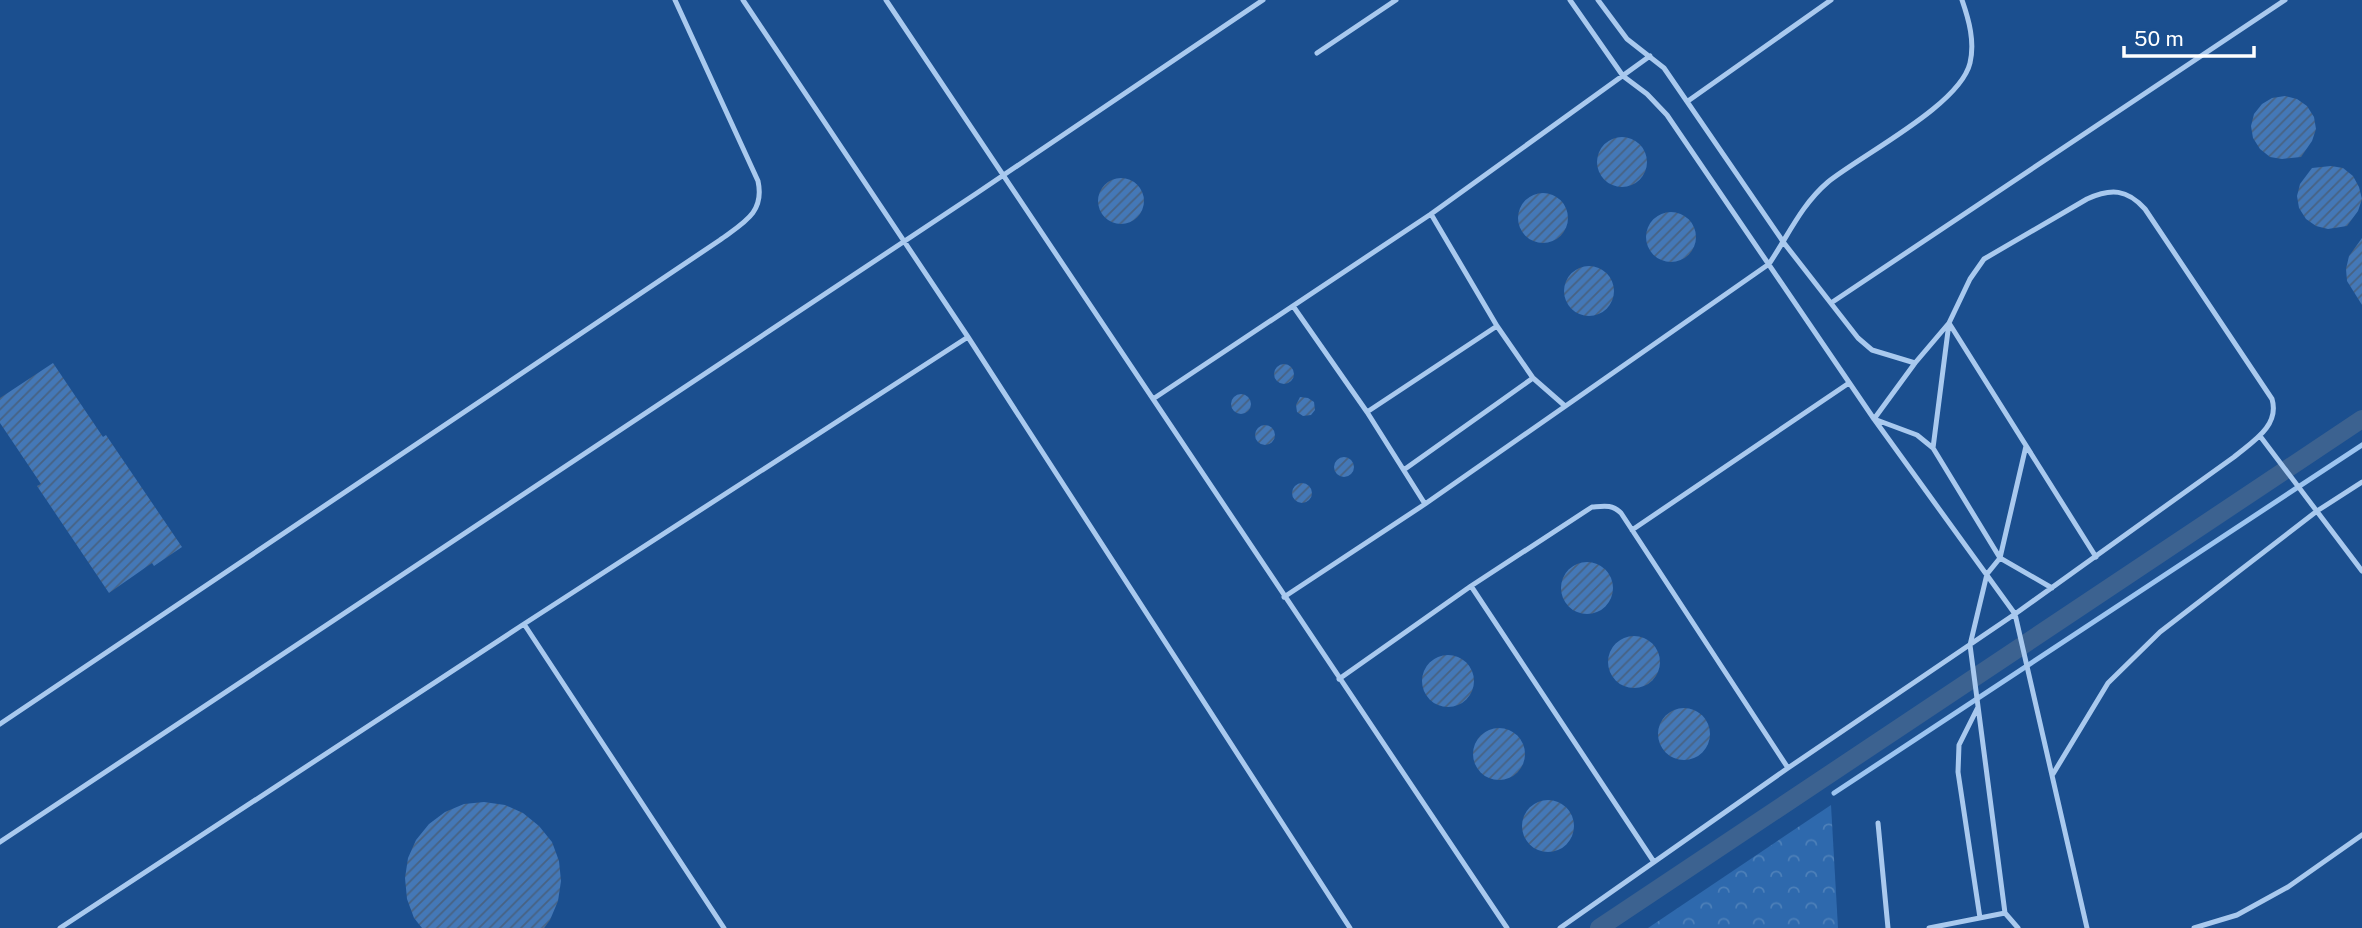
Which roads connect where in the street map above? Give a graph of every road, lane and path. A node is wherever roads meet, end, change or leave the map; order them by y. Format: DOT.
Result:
graph roads {
  1 [pos="675,0"];
  2 [pos="743,0"];
  3 [pos="886,0"];
  4 [pos="1262,0"];
  5 [pos="1396,0"];
  6 [pos="1570,0"];
  7 [pos="1598,0"];
  8 [pos="1831,0"];
  9 [pos="1962,0"];
  10 [pos="2285,0"];
  11 [pos="1317,53"];
  12 [pos="1650,56"];
  13 [pos="1623,76"];
  14 [pos="1688,101"];
  15 [pos="1004,174"];
  16 [pos="1432,214"];
  17 [pos="904,241"];
  18 [pos="1784,243"];
  19 [pos="1769,264"];
  20 [pos="1830,303"];
  21 [pos="1293,306"];
  22 [pos="1949,323"];
  23 [pos="1497,326"];
  24 [pos="968,337"];
  25 [pos="1915,363"];
  26 [pos="1533,378"];
  27 [pos="1849,383"];
  28 [pos="1153,399"];
  29 [pos="1565,406"];
  30 [pos="1367,412"];
  31 [pos="1874,419"];
  32 [pos="2260,436"];
  33 [pos="2026,446"];
  34 [pos="1933,448"];
  35 [pos="1405,469"];
  36 [pos="2362,482"];
  37 [pos="1425,504"];
  38 [pos="2317,512"];
  39 [pos="1632,530"];
  40 [pos="2096,557"];
  41 [pos="2000,558"];
  42 [pos="2362,571"];
  43 [pos="1987,574"];
  44 [pos="1471,586"];
  45 [pos="2052,589"];
  46 [pos="1284,597"];
  47 [pos="2015,614"];
  48 [pos="524,624"];
  49 [pos="1970,645"];
  50 [pos="1339,679"];
  51 [pos="1978,707"];
  52 [pos="0,724"];
  53 [pos="1788,768"];
  54 [pos="2052,775"];
  55 [pos="1878,823"];
  56 [pos="2362,835"];
  57 [pos="0,842"];
  58 [pos="1654,862"];
  59 [pos="2005,913"];
  60 [pos="1980,918"];
  61 [pos="60,928"];
  62 [pos="724,928"];
  63 [pos="1350,928"];
  64 [pos="1507,928"];
  65 [pos="1560,928"];
  66 [pos="1888,928"];
  67 [pos="1929,928"];
  68 [pos="2018,928"];
  69 [pos="2087,928"];
  70 [pos="2194,928"];
  1 -- 52 [label="lane"];
  2 -- 17 [label="lane"];
  3 -- 15 [label="lane"];
  4 -- 15 [label="lane"];
  5 -- 11 [label="lane"];
  6 -- 13 [label="lane"];
  7 -- 12 [label="lane"];
  8 -- 14 [label="lane"];
  9 -- 18 [label="lane"];
  10 -- 20 [label="lane"];
  12 -- 13 [label="lane"];
  12 -- 14 [label="lane"];
  13 -- 16 [label="lane"];
  13 -- 19 [label="lane"];
  14 -- 18 [label="lane"];
  15 -- 17 [label="lane"];
  15 -- 28 [label="lane"];
  16 -- 21 [label="lane"];
  16 -- 23 [label="lane"];
  17 -- 24 [label="lane"];
  17 -- 57 [label="lane"];
  18 -- 19 [label="lane"];
  18 -- 20 [label="lane"];
  19 -- 27 [label="lane"];
  19 -- 29 [label="lane"];
  20 -- 25 [label="lane"];
  21 -- 28 [label="lane"];
  21 -- 30 [label="lane"];
  22 -- 25 [label="lane"];
  22 -- 32 [label="lane"];
  22 -- 33 [label="lane"];
  22 -- 34 [label="lane"];
  23 -- 26 [label="lane"];
  23 -- 30 [label="lane"];
  24 -- 48 [label="lane"];
  24 -- 63 [label="lane"];
  25 -- 31 [label="lane"];
  26 -- 29 [label="lane"];
  26 -- 35 [label="lane"];
  27 -- 31 [label="lane"];
  27 -- 39 [label="lane"];
  28 -- 46 [label="lane"];
  29 -- 37 [label="lane"];
  30 -- 35 [label="lane"];
  31 -- 34 [label="lane"];
  31 -- 43 [label="lane"];
  32 -- 38 [label="lane"];
  32 -- 40 [label="lane"];
  33 -- 40 [label="lane"];
  33 -- 41 [label="lane"];
  34 -- 41 [label="lane"];
  35 -- 37 [label="lane"];
  36 -- 38 [label="lane"];
  37 -- 46 [label="lane"];
  38 -- 42 [label="lane"];
  38 -- 54 [label="lane"];
  39 -- 44 [label="lane"];
  39 -- 53 [label="lane"];
  40 -- 45 [label="lane"];
  41 -- 43 [label="lane"];
  41 -- 45 [label="lane"];
  43 -- 47 [label="lane"];
  43 -- 49 [label="lane"];
  44 -- 50 [label="lane"];
  44 -- 58 [label="lane"];
  45 -- 47 [label="lane"];
  46 -- 50 [label="lane"];
  47 -- 49 [label="lane"];
  47 -- 54 [label="lane"];
  48 -- 61 [label="lane"];
  48 -- 62 [label="lane"];
  49 -- 51 [label="lane"];
  49 -- 53 [label="lane"];
  50 -- 64 [label="lane"];
  51 -- 59 [label="lane"];
  51 -- 60 [label="lane"];
  53 -- 58 [label="lane"];
  54 -- 69 [label="lane"];
  55 -- 66 [label="lane"];
  56 -- 70 [label="lane"];
  58 -- 65 [label="lane"];
  59 -- 60 [label="lane"];
  59 -- 68 [label="lane"];
  60 -- 67 [label="lane"];
}
